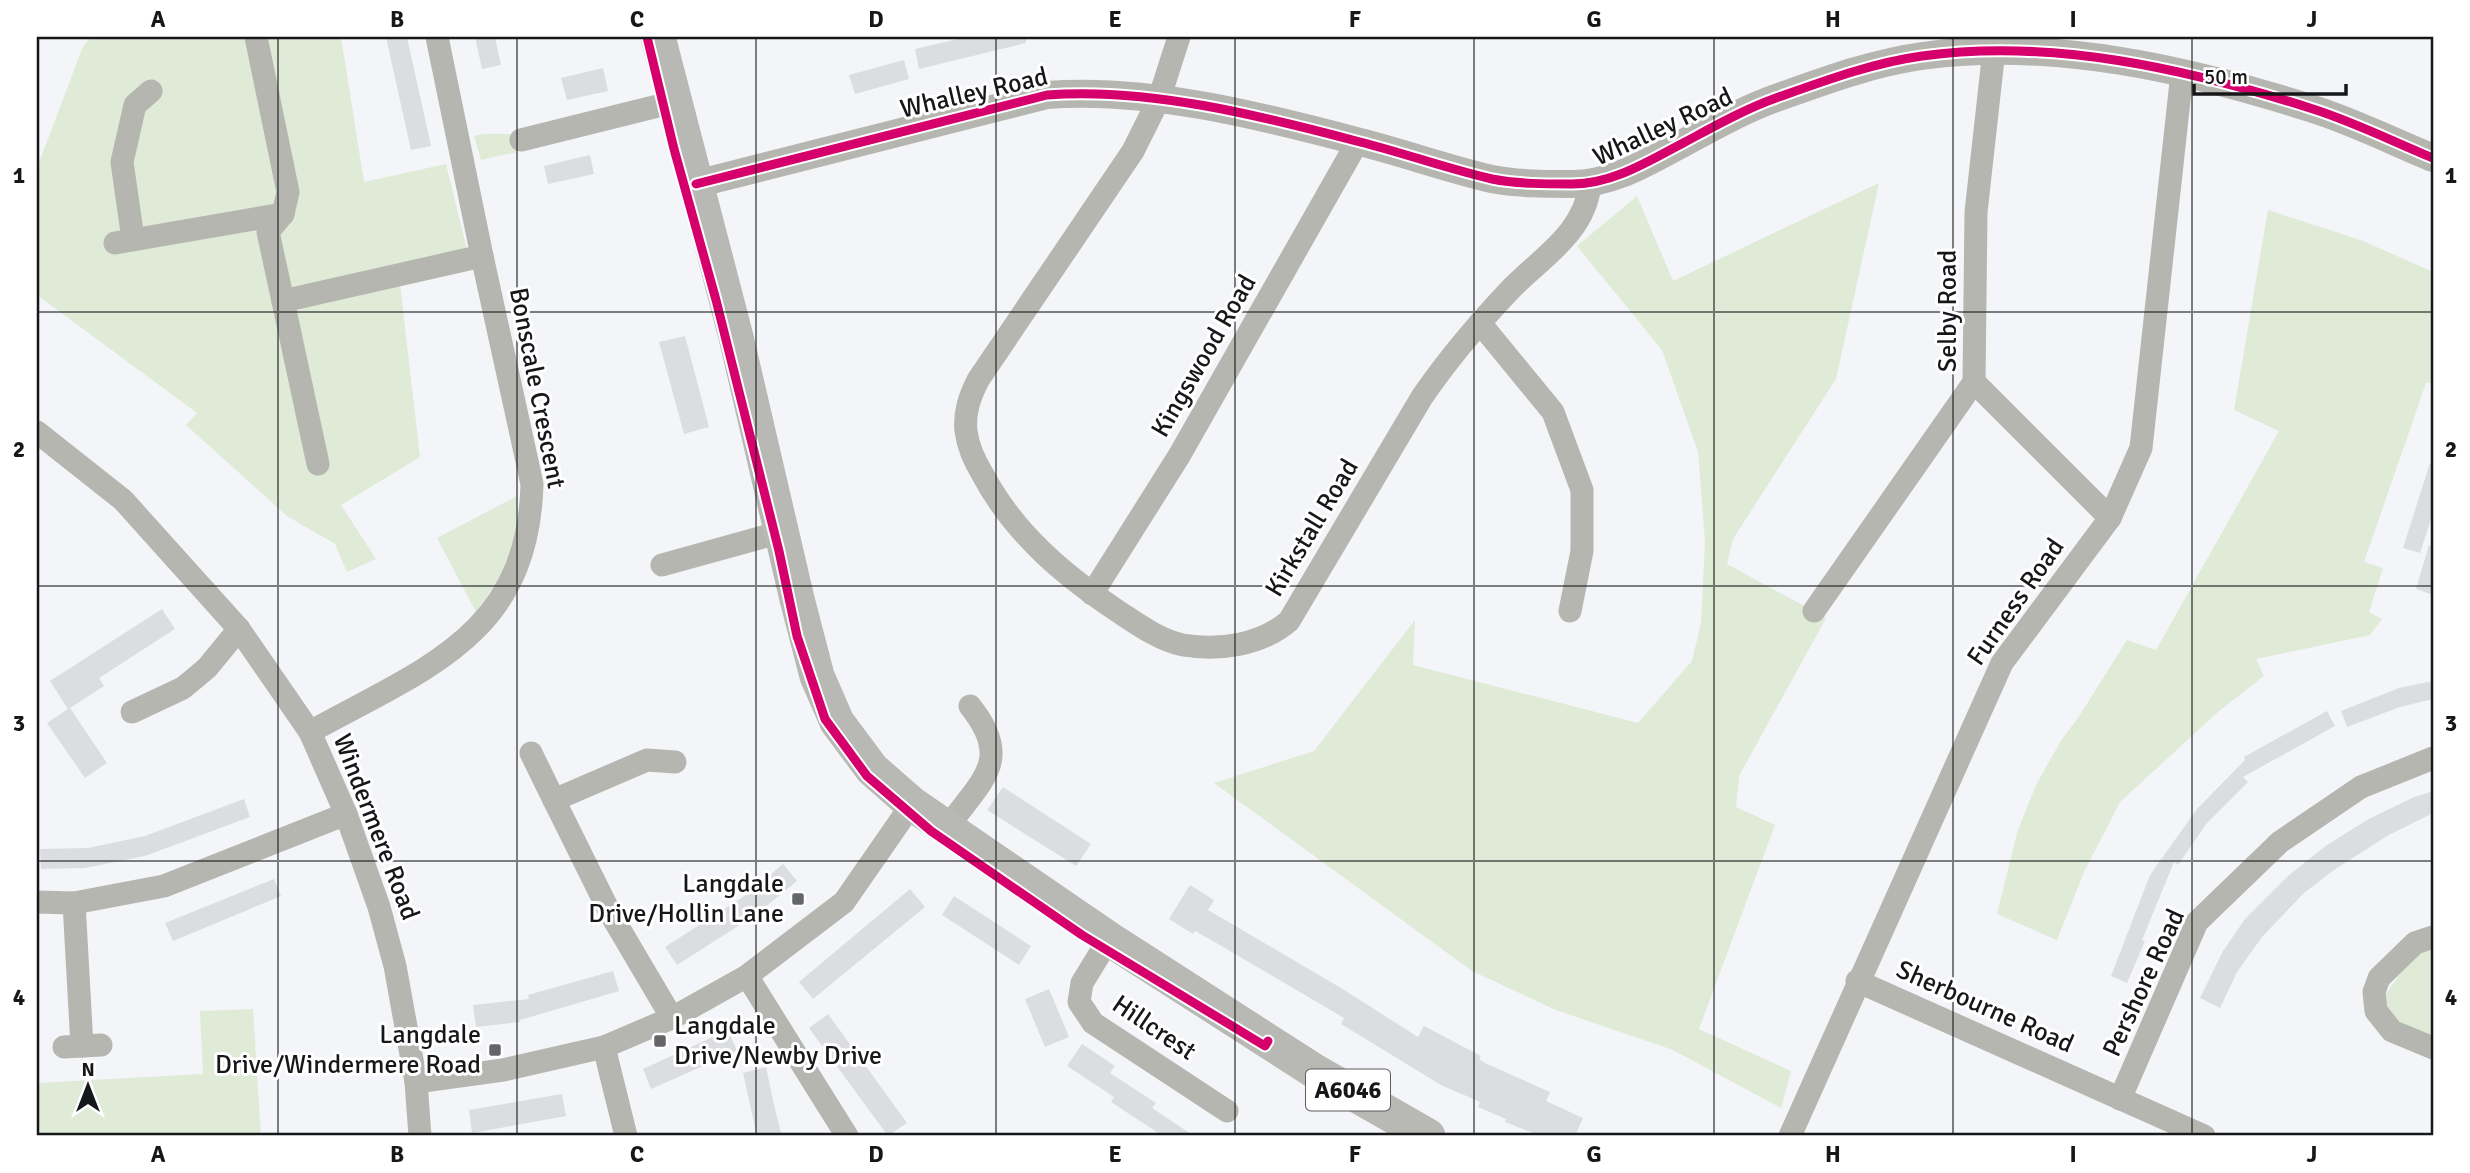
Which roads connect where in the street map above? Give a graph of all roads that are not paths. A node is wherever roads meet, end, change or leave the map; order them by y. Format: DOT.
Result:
graph roads {
  1 [pos="256,37"];
  2 [pos="437,37"];
  3 [pos="657,37"];
  4 [pos="1179,37"];
  5 [pos="1994,50"];
  6 [pos="2182,73"];
  7 [pos="151,91"];
  8 [pos="1159,99"];
  9 [pos="674,102"];
  10 [pos="521,140"];
  11 [pos="1358,141"];
  12 [pos="2433,158"];
  13 [pos="696,184"];
  14 [pos="1590,184"];
  15 [pos="283,214"];
  16 [pos="482,256"];
  17 [pos="283,301"];
  18 [pos="1480,323"];
  19 [pos="1974,382"];
  20 [pos="37,432"];
  21 [pos="318,464"];
  22 [pos="2110,517"];
  23 [pos="781,531"];
  24 [pos="662,565"];
  25 [pos="1092,594"];
  26 [pos="1570,611"];
  27 [pos="1814,611"];
  28 [pos="239,629"];
  29 [pos="970,706"];
  30 [pos="132,712"];
  31 [pos="310,732"];
  32 [pos="531,753"];
  33 [pos="2433,758"];
  34 [pos="675,762"];
  35 [pos="554,800"];
  36 [pos="912,804"];
  37 [pos="346,814"];
  38 [pos="947,828"];
  39 [pos="37,902"];
  40 [pos="74,903"];
  41 [pos="2433,937"];
  42 [pos="1108,939"];
  43 [pos="747,976"];
  44 [pos="1857,981"];
  45 [pos="672,1018"];
  46 [pos="83,1046"];
  47 [pos="604,1047"];
  48 [pos="2433,1048"];
  49 [pos="416,1082"];
  50 [pos="2120,1100"];
  51 [pos="1227,1111"];
  52 [pos="420,1136"];
  53 [pos="625,1136"];
  54 [pos="847,1136"];
  55 [pos="1428,1136"];
  56 [pos="1790,1136"];
  57 [pos="2204,1136"];
  1 -- 15 [label="street"];
  2 -- 16 [label="street, Bonscale Crescent"];
  3 -- 9 [label="main road, A6046"];
  4 -- 8 [label="street, Kirkstall Road"];
  5 -- 6 [label="street, Whalley Road"];
  5 -- 14 [label="street, Whalley Road"];
  5 -- 19 [label="street, Selby Road"];
  6 -- 12 [label="street, Whalley Road"];
  6 -- 22 [label="street, Furness Road"];
  7 -- 15 [label="street"];
  8 -- 11 [label="street, Whalley Road"];
  8 -- 13 [label="street, Whalley Road"];
  8 -- 25 [label="street, Kirkstall Road"];
  9 -- 10 [label="street"];
  9 -- 13 [label="main road, A6046"];
  11 -- 14 [label="street, Whalley Road"];
  11 -- 25 [label="street, Kingswood Road"];
  13 -- 23 [label="main road, A6046"];
  14 -- 18 [label="street, Kirkstall Road"];
  15 -- 17 [label="street"];
  16 -- 17 [label="street"];
  16 -- 31 [label="street, Bonscale Crescent"];
  17 -- 21 [label="street"];
  18 -- 25 [label="street, Kirkstall Road"];
  18 -- 26 [label="street"];
  19 -- 22 [label="street, Selby Road"];
  19 -- 27 [label="street"];
  20 -- 28 [label="street, Windermere Road"];
  22 -- 44 [label="street, Furness Road"];
  23 -- 24 [label="street"];
  23 -- 36 [label="main road, A6046"];
  28 -- 30 [label="street"];
  28 -- 31 [label="street, Windermere Road"];
  29 -- 38 [label="street"];
  31 -- 37 [label="street, Windermere Road"];
  32 -- 35 [label="street"];
  33 -- 50 [label="street, Pershore Road"];
  34 -- 35 [label="street"];
  35 -- 45 [label="street"];
  36 -- 38 [label="main road, A6046"];
  36 -- 43 [label="street"];
  37 -- 40 [label="street"];
  37 -- 49 [label="street, Windermere Road"];
  38 -- 42 [label="main road, A6046"];
  39 -- 40 [label="street"];
  40 -- 46 [label="street"];
  41 -- 48 [label="street"];
  42 -- 51 [label="street, Hillcrest"];
  42 -- 55 [label="main road, A6046"];
  43 -- 45 [label="street"];
  43 -- 54 [label="street"];
  44 -- 50 [label="street, Sherbourne Road"];
  44 -- 56 [label="street, Furness Road"];
  45 -- 47 [label="street"];
  47 -- 49 [label="street"];
  47 -- 53 [label="street"];
  49 -- 52 [label="street, Windermere Road"];
  50 -- 57 [label="street, Sherbourne Road"];
}
